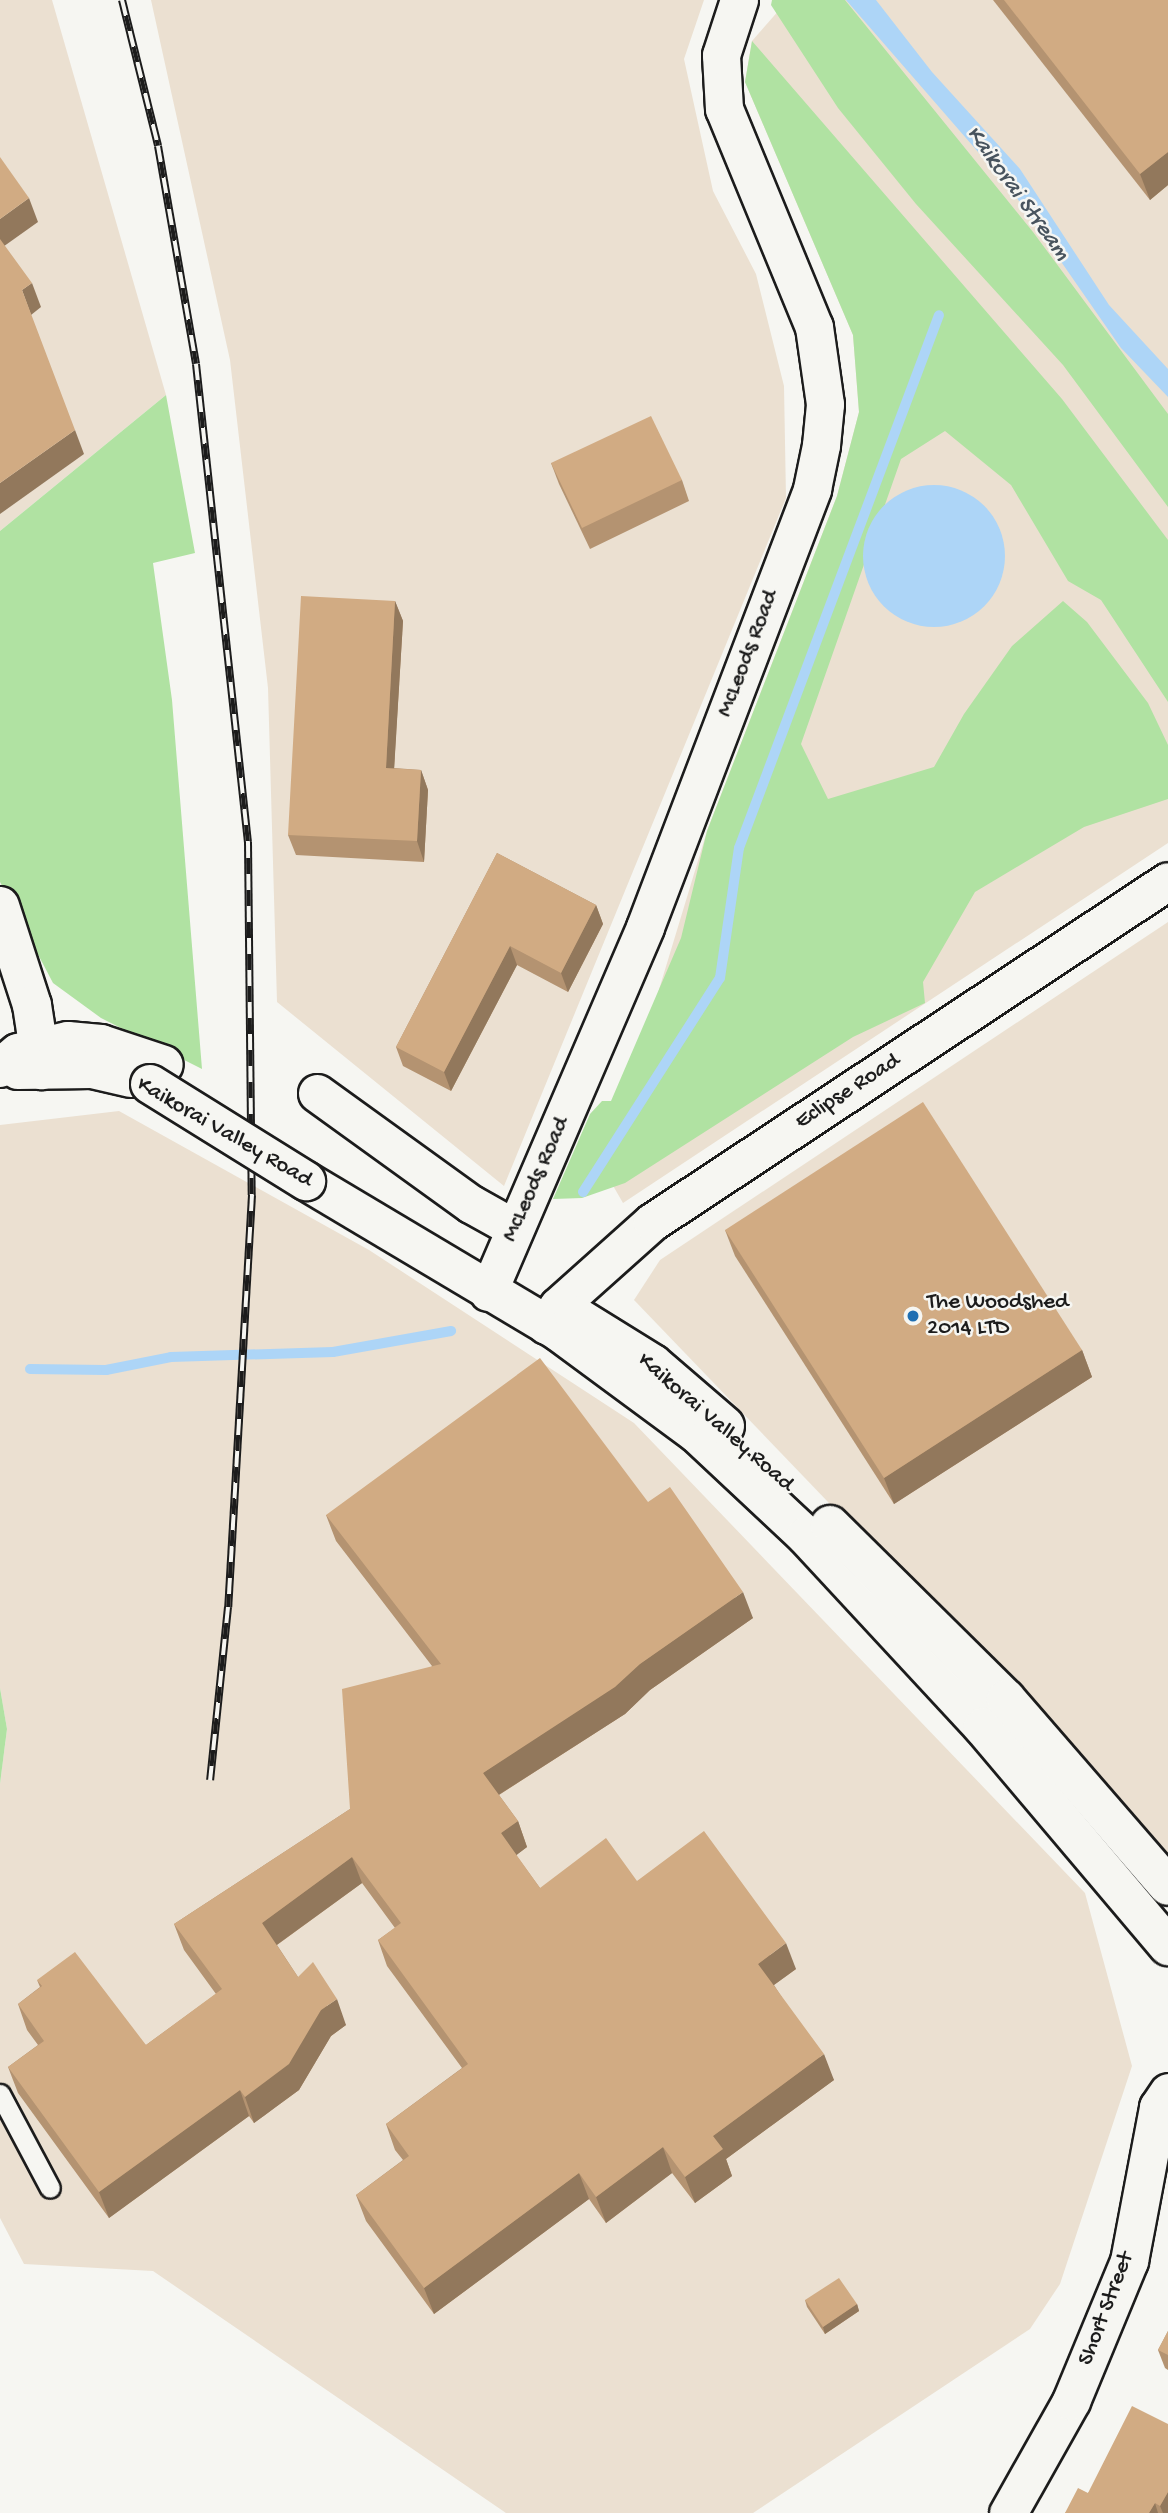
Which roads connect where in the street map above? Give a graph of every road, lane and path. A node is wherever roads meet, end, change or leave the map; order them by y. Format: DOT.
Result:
graph roads {
  1 [pos="739,0"];
  2 [pos="1168,881"];
  3 [pos="0,906"];
  4 [pos="40,1058"];
  5 [pos="1,1068"];
  6 [pos="317,1093"];
  7 [pos="514,1228"];
  8 [pos="493,1282"];
  9 [pos="552,1315"];
  10 [pos="1168,1886"];
  11 [pos="1168,1946"];
  12 [pos="1168,2092"];
  13 [pos="0,2094"];
  14 [pos="1168,2182"];
  15 [pos="50,2188"];
  16 [pos="1129,2261"];
  17 [pos="1008,2513"];
  1 -- 7 [label="street, McLeods Road"];
  2 -- 9 [label="street, Eclipse Road"];
  3 -- 4 [label="main road"];
  4 -- 5 [label="main road, Kaikorai Valley Road"];
  4 -- 8 [label="main road, Kaikorai Valley Road"];
  6 -- 7 [label="street"];
  7 -- 8 [label="street, McLeods Road"];
  8 -- 9 [label="main road, Kaikorai Valley Road"];
  9 -- 10 [label="main road, Kaikorai Valley Road"];
  9 -- 11 [label="main road, Kaikorai Valley Road"];
  12 -- 16 [label="street, Short Street"];
  13 -- 15 [label="lane"];
  14 -- 16 [label="street"];
  16 -- 17 [label="street, Short Street"];
}
